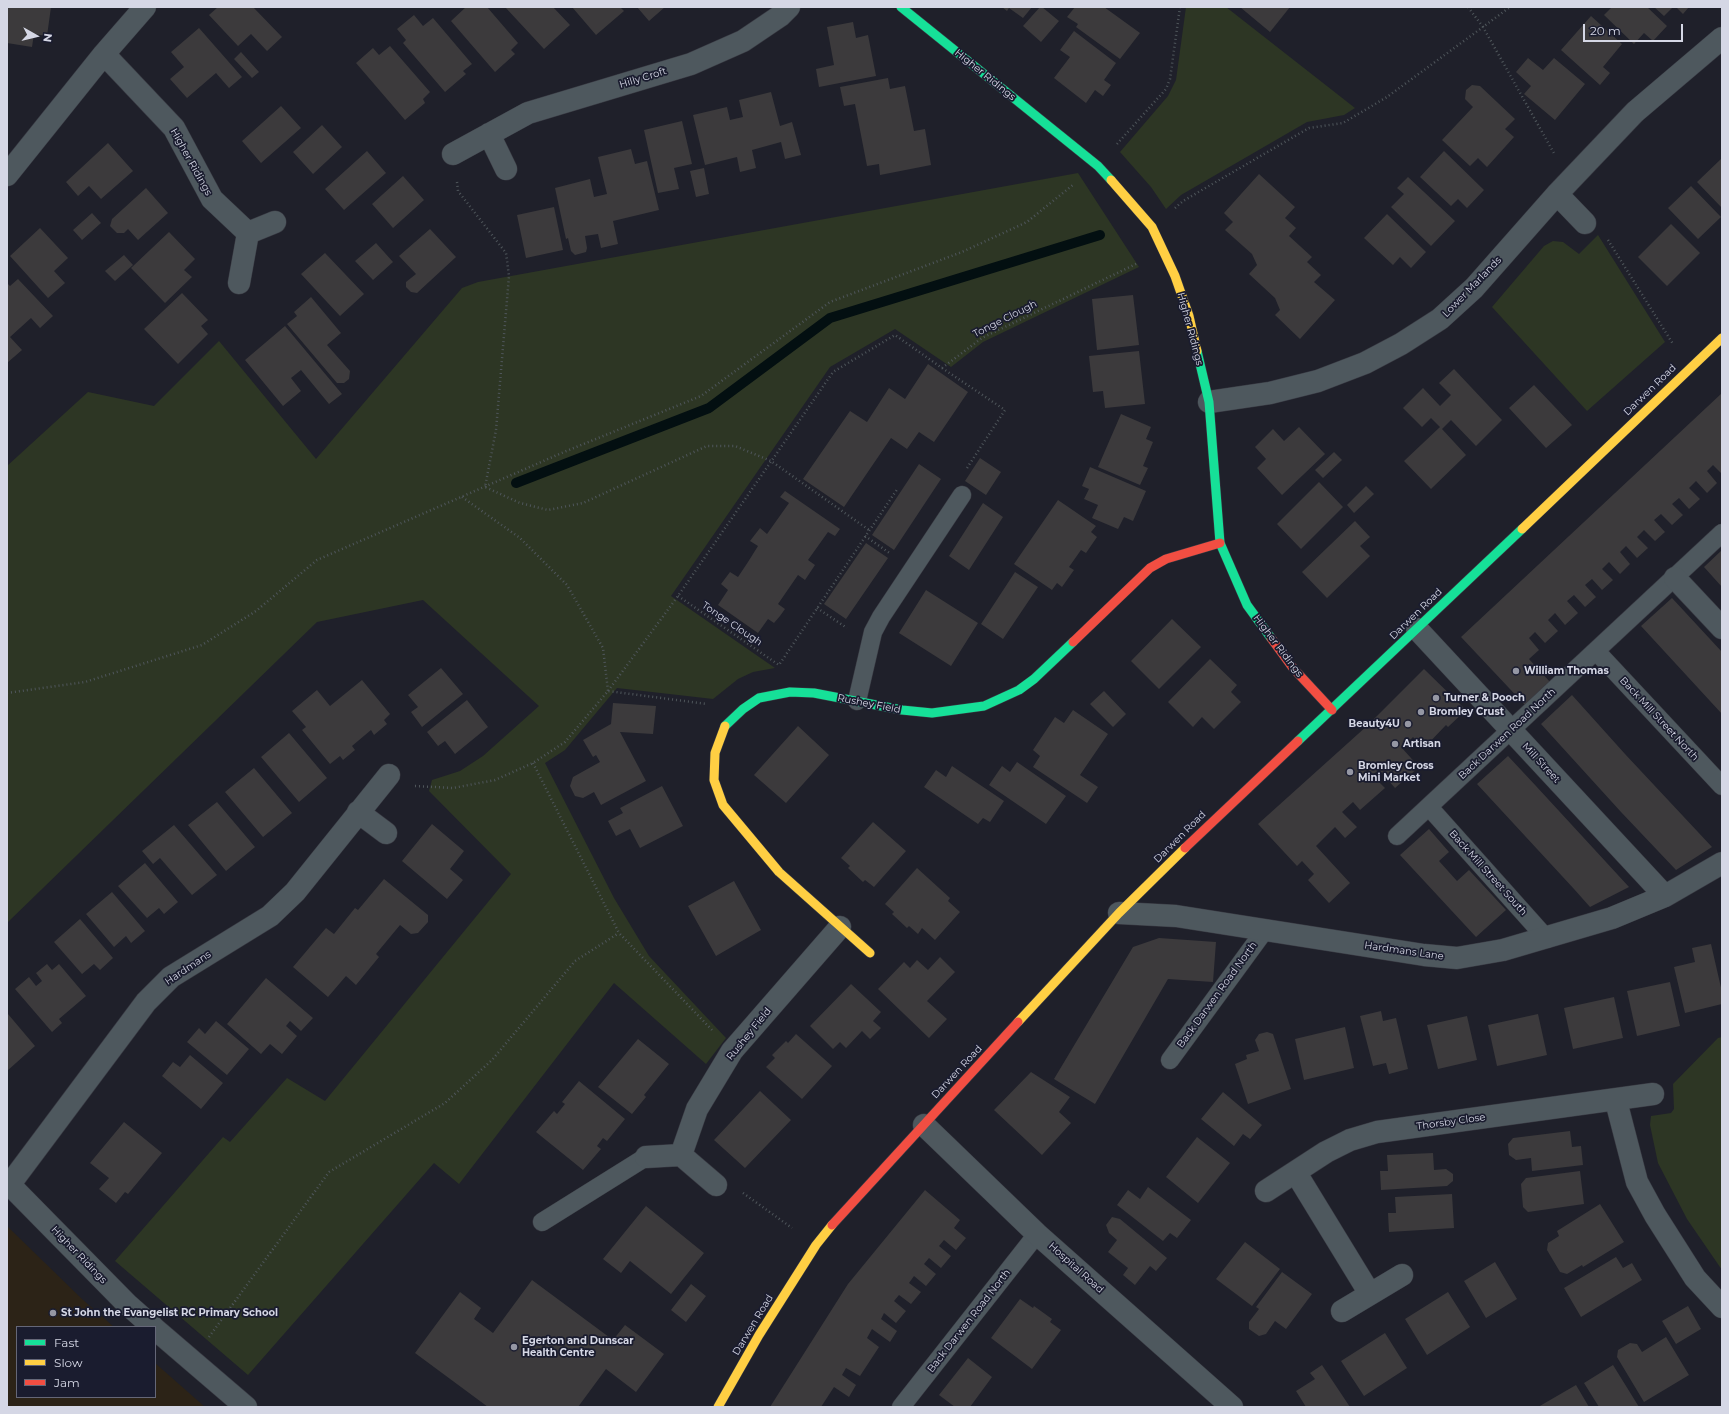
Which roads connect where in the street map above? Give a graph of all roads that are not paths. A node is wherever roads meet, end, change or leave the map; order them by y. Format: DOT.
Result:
graph roads {
  1 [pos="145,7"];
  2 [pos="789,7"];
  3 [pos="900,7"];
  4 [pos="1722,38"];
  5 [pos="104,54"];
  6 [pos="489,134"];
  7 [pos="453,154"];
  8 [pos="506,169"];
  9 [pos="7,175"];
  10 [pos="1564,188"];
  11 [pos="275,222"];
  12 [pos="1585,223"];
  13 [pos="248,233"];
  14 [pos="239,283"];
  15 [pos="1722,338"];
  16 [pos="1209,402"];
  17 [pos="962,496"];
  18 [pos="1722,534"];
  19 [pos="1220,543"];
  20 [pos="1675,578"];
  21 [pos="1722,628"];
  22 [pos="1417,629"];
  23 [pos="1596,651"];
  24 [pos="857,701"];
  25 [pos="1332,710"];
  26 [pos="1511,730"];
  27 [pos="388,775"];
  28 [pos="1722,786"];
  29 [pos="1429,807"];
  30 [pos="358,812"];
  31 [pos="386,833"];
  32 [pos="1397,836"];
  33 [pos="1722,863"];
  34 [pos="1665,896"];
  35 [pos="1119,913"];
  36 [pos="840,927"];
  37 [pos="1265,930"];
  38 [pos="1547,939"];
  39 [pos="870,953"];
  40 [pos="1170,1060"];
  41 [pos="1653,1094"];
  42 [pos="1616,1100"];
  43 [pos="924,1125"];
  44 [pos="681,1155"];
  45 [pos="646,1157"];
  46 [pos="1296,1173"];
  47 [pos="8,1183"];
  48 [pos="716,1186"];
  49 [pos="1266,1191"];
  50 [pos="542,1222"];
  51 [pos="1037,1234"];
  52 [pos="1402,1275"];
  53 [pos="1370,1294"];
  54 [pos="1722,1307"];
  55 [pos="1342,1311"];
  56 [pos="152,1326"];
  57 [pos="156,1330"];
  58 [pos="246,1407"];
  59 [pos="718,1407"];
  60 [pos="901,1407"];
  61 [pos="1232,1407"];
  1 -- 5 [label="street"];
  2 -- 6 [label="street, Hilly Croft"];
  3 -- 16 [label="street, Higher Ridings"];
  4 -- 10 [label="street, Lower Marlands"];
  5 -- 9 [label="street"];
  5 -- 13 [label="street, Higher Ridings"];
  6 -- 7 [label="street, Hilly Croft"];
  6 -- 8 [label="street"];
  10 -- 12 [label="street"];
  10 -- 16 [label="street, Lower Marlands"];
  11 -- 13 [label="street"];
  13 -- 14 [label="street"];
  15 -- 22 [label="street, Darwen Road"];
  16 -- 19 [label="street, Higher Ridings"];
  17 -- 24 [label="lane"];
  18 -- 20 [label="lane, Back Darwen Road North"];
  19 -- 24 [label="street, Rushey Field"];
  19 -- 25 [label="street, Higher Ridings"];
  20 -- 21 [label="street"];
  20 -- 23 [label="lane, Back Darwen Road North"];
  22 -- 25 [label="street, Darwen Road"];
  22 -- 26 [label="street, Mill Street"];
  23 -- 26 [label="lane, Back Darwen Road North"];
  23 -- 28 [label="lane, Back Mill Street North"];
  24 -- 36 [label="street, Rushey Field"];
  25 -- 35 [label="street, Darwen Road"];
  26 -- 29 [label="lane, Back Darwen Road North"];
  26 -- 34 [label="street, Mill Street"];
  27 -- 30 [label="street, Hardmans"];
  29 -- 32 [label="lane, Back Darwen Road North"];
  29 -- 38 [label="lane, Back Mill Street South"];
  30 -- 31 [label="street"];
  30 -- 47 [label="street, Hardmans"];
  33 -- 34 [label="street, Hardmans Lane"];
  34 -- 38 [label="street, Hardmans Lane"];
  35 -- 37 [label="street, Hardmans Lane"];
  35 -- 43 [label="street, Darwen Road"];
  36 -- 39 [label="street, Rushey Field"];
  36 -- 44 [label="street, Rushey Field"];
  37 -- 38 [label="street, Hardmans Lane"];
  37 -- 40 [label="lane, Back Darwen Road North"];
  41 -- 42 [label="street, Thorsby Close"];
  42 -- 46 [label="street, Thorsby Close"];
  42 -- 54 [label="street"];
  43 -- 51 [label="street, Hospital Road"];
  43 -- 59 [label="street, Darwen Road"];
  44 -- 45 [label="street"];
  44 -- 48 [label="street"];
  45 -- 50 [label="lane"];
  46 -- 49 [label="street, Thorsby Close"];
  46 -- 53 [label="street"];
  47 -- 56 [label="street, Higher Ridings"];
  51 -- 60 [label="lane, Back Darwen Road North"];
  51 -- 61 [label="street, Hospital Road"];
  52 -- 53 [label="street"];
  53 -- 55 [label="street"];
  57 -- 58 [label="street"];
}
